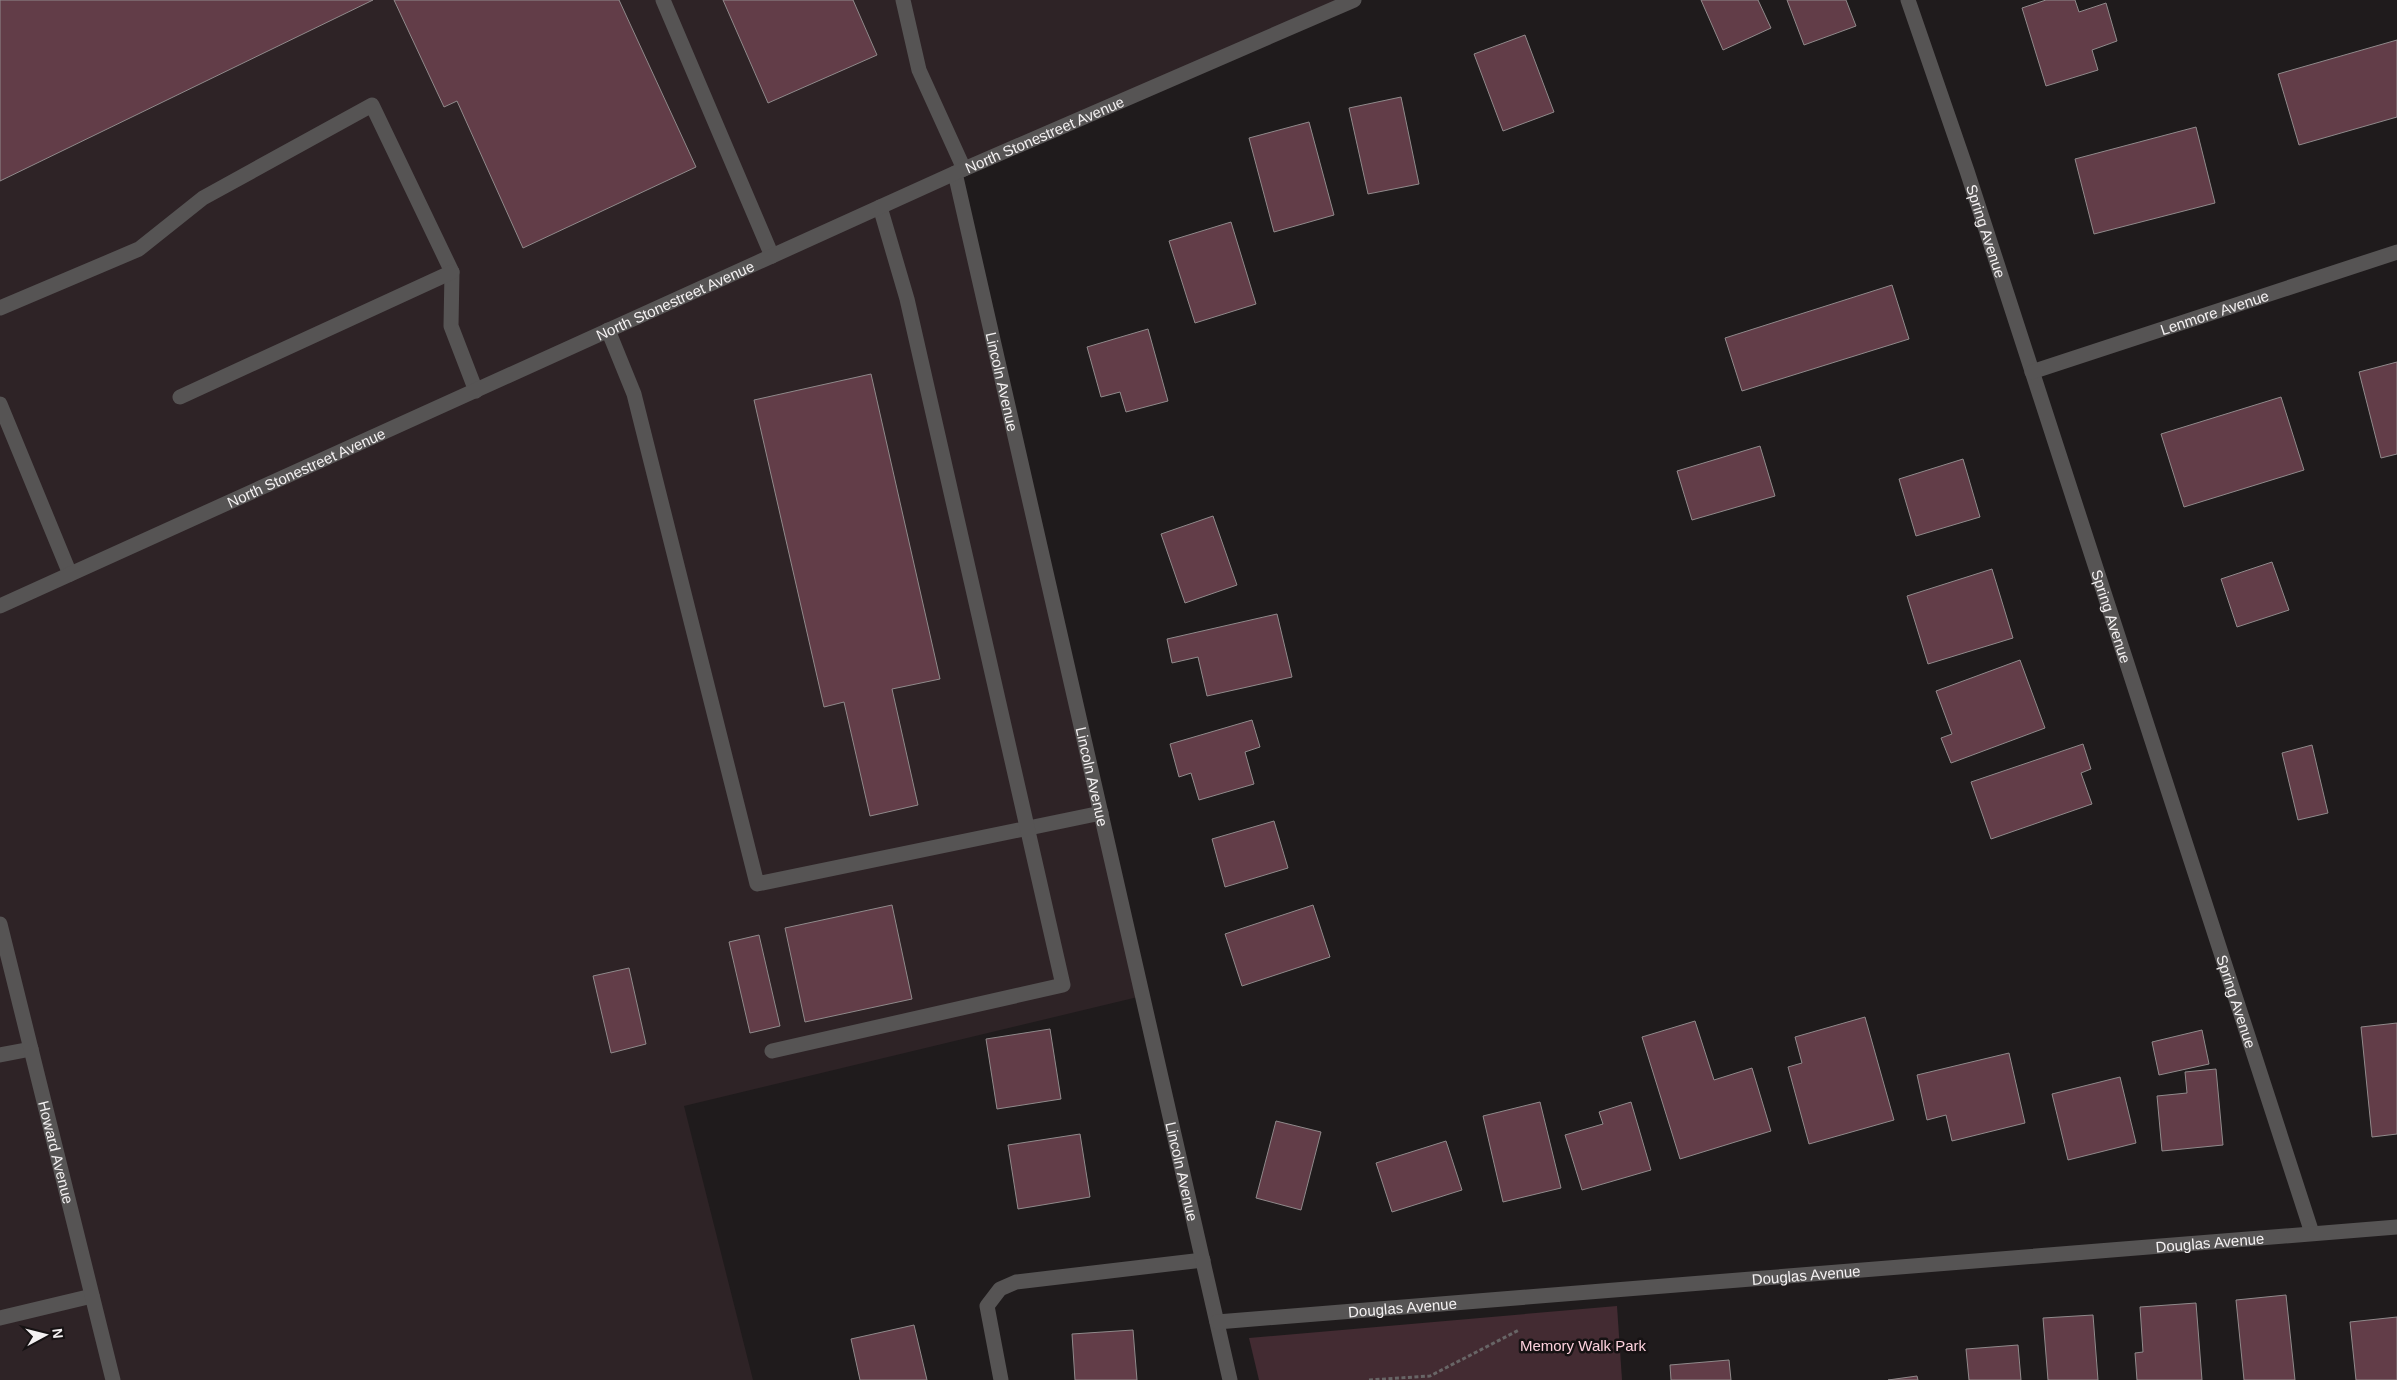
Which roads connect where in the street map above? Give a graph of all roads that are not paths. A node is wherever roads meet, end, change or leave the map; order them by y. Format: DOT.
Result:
graph roads {
  1 [pos="664,0"];
  2 [pos="903,0"];
  3 [pos="1354,0"];
  4 [pos="1908,0"];
  5 [pos="959,171"];
  6 [pos="880,207"];
  7 [pos="2397,252"];
  8 [pos="772,256"];
  9 [pos="452,272"];
  10 [pos="0,308"];
  11 [pos="608,330"];
  12 [pos="2032,372"];
  13 [pos="476,391"];
  14 [pos="180,397"];
  15 [pos="0,404"];
  16 [pos="70,574"];
  17 [pos="0,606"];
  18 [pos="1101,813"];
  19 [pos="1026,828"];
  20 [pos="0,924"];
  21 [pos="31,1049"];
  22 [pos="772,1051"];
  23 [pos="0,1055"];
  24 [pos="2397,1227"];
  25 [pos="2312,1233"];
  26 [pos="1203,1260"];
  27 [pos="92,1296"];
  28 [pos="0,1318"];
  29 [pos="1217,1322"];
  30 [pos="113,1380"];
  31 [pos="1001,1380"];
  32 [pos="1230,1380"];
  1 -- 8 [label="street"];
  2 -- 5 [label="street, Lincoln Avenue"];
  3 -- 5 [label="street, North Stonestreet Avenue"];
  4 -- 12 [label="street, Spring Avenue"];
  5 -- 6 [label="street, North Stonestreet Avenue"];
  5 -- 18 [label="street, Lincoln Avenue"];
  6 -- 8 [label="street, North Stonestreet Avenue"];
  6 -- 19 [label="street"];
  7 -- 12 [label="street, Lenmore Avenue"];
  8 -- 11 [label="street, North Stonestreet Avenue"];
  9 -- 10 [label="street"];
  9 -- 13 [label="street"];
  9 -- 14 [label="street"];
  11 -- 13 [label="street, North Stonestreet Avenue"];
  11 -- 19 [label="street"];
  12 -- 25 [label="street, Spring Avenue"];
  13 -- 16 [label="street, North Stonestreet Avenue"];
  15 -- 16 [label="street"];
  16 -- 17 [label="street, North Stonestreet Avenue"];
  18 -- 19 [label="street"];
  18 -- 26 [label="street, Lincoln Avenue"];
  19 -- 22 [label="street"];
  20 -- 21 [label="street, Howard Avenue"];
  21 -- 23 [label="street"];
  21 -- 27 [label="street, Howard Avenue"];
  24 -- 25 [label="street, Douglas Avenue"];
  25 -- 29 [label="street, Douglas Avenue"];
  26 -- 29 [label="street, Lincoln Avenue"];
  26 -- 31 [label="street"];
  27 -- 28 [label="street"];
  27 -- 30 [label="street, Howard Avenue"];
  29 -- 32 [label="street, Lincoln Avenue"];
}
